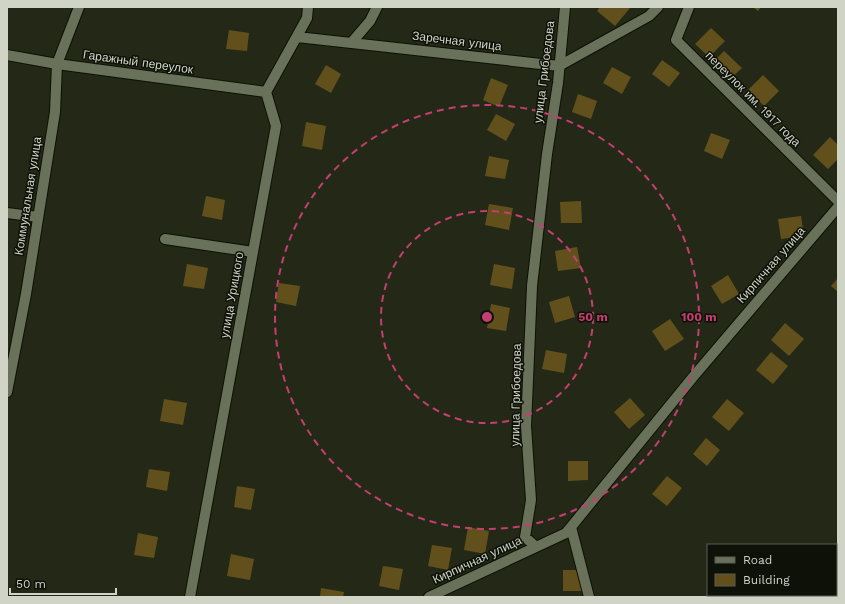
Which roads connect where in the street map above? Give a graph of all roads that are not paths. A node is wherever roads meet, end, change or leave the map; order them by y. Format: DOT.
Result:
graph roads {
  1 [pos="79,7"];
  2 [pos="308,7"];
  3 [pos="377,7"];
  4 [pos="565,7"];
  5 [pos="658,7"];
  6 [pos="689,7"];
  7 [pos="297,37"];
  8 [pos="352,42"];
  9 [pos="7,55"];
  10 [pos="56,64"];
  11 [pos="559,66"];
  12 [pos="266,92"];
  13 [pos="838,201"];
  14 [pos="838,207"];
  15 [pos="7,213"];
  16 [pos="38,217"];
  17 [pos="165,238"];
  18 [pos="253,252"];
  19 [pos="7,392"];
  20 [pos="571,527"];
  21 [pos="536,548"];
  22 [pos="190,597"];
  23 [pos="428,597"];
  24 [pos="589,597"];
  1 -- 10 [label="street, Коммунальная улица"];
  2 -- 7 [label="street"];
  3 -- 8 [label="street"];
  4 -- 11 [label="street, улица Грибоедова"];
  5 -- 11 [label="street"];
  6 -- 13 [label="street, переулок им. 1917 года"];
  7 -- 8 [label="street, Заречная улица"];
  7 -- 12 [label="street"];
  8 -- 11 [label="street, Заречная улица"];
  9 -- 10 [label="street, Гаражный переулок"];
  10 -- 12 [label="street, Гаражный переулок"];
  10 -- 16 [label="street, Коммунальная улица"];
  11 -- 21 [label="street, улица Грибоедова"];
  12 -- 18 [label="street, улица Урицкого"];
  14 -- 20 [label="street, Кирпичная улица"];
  15 -- 16 [label="street"];
  16 -- 19 [label="street, Коммунальная улица"];
  17 -- 18 [label="street"];
  18 -- 22 [label="street, улица Урицкого"];
  20 -- 21 [label="street"];
  20 -- 24 [label="street"];
  21 -- 23 [label="street, Кирпичная улица"];
}
